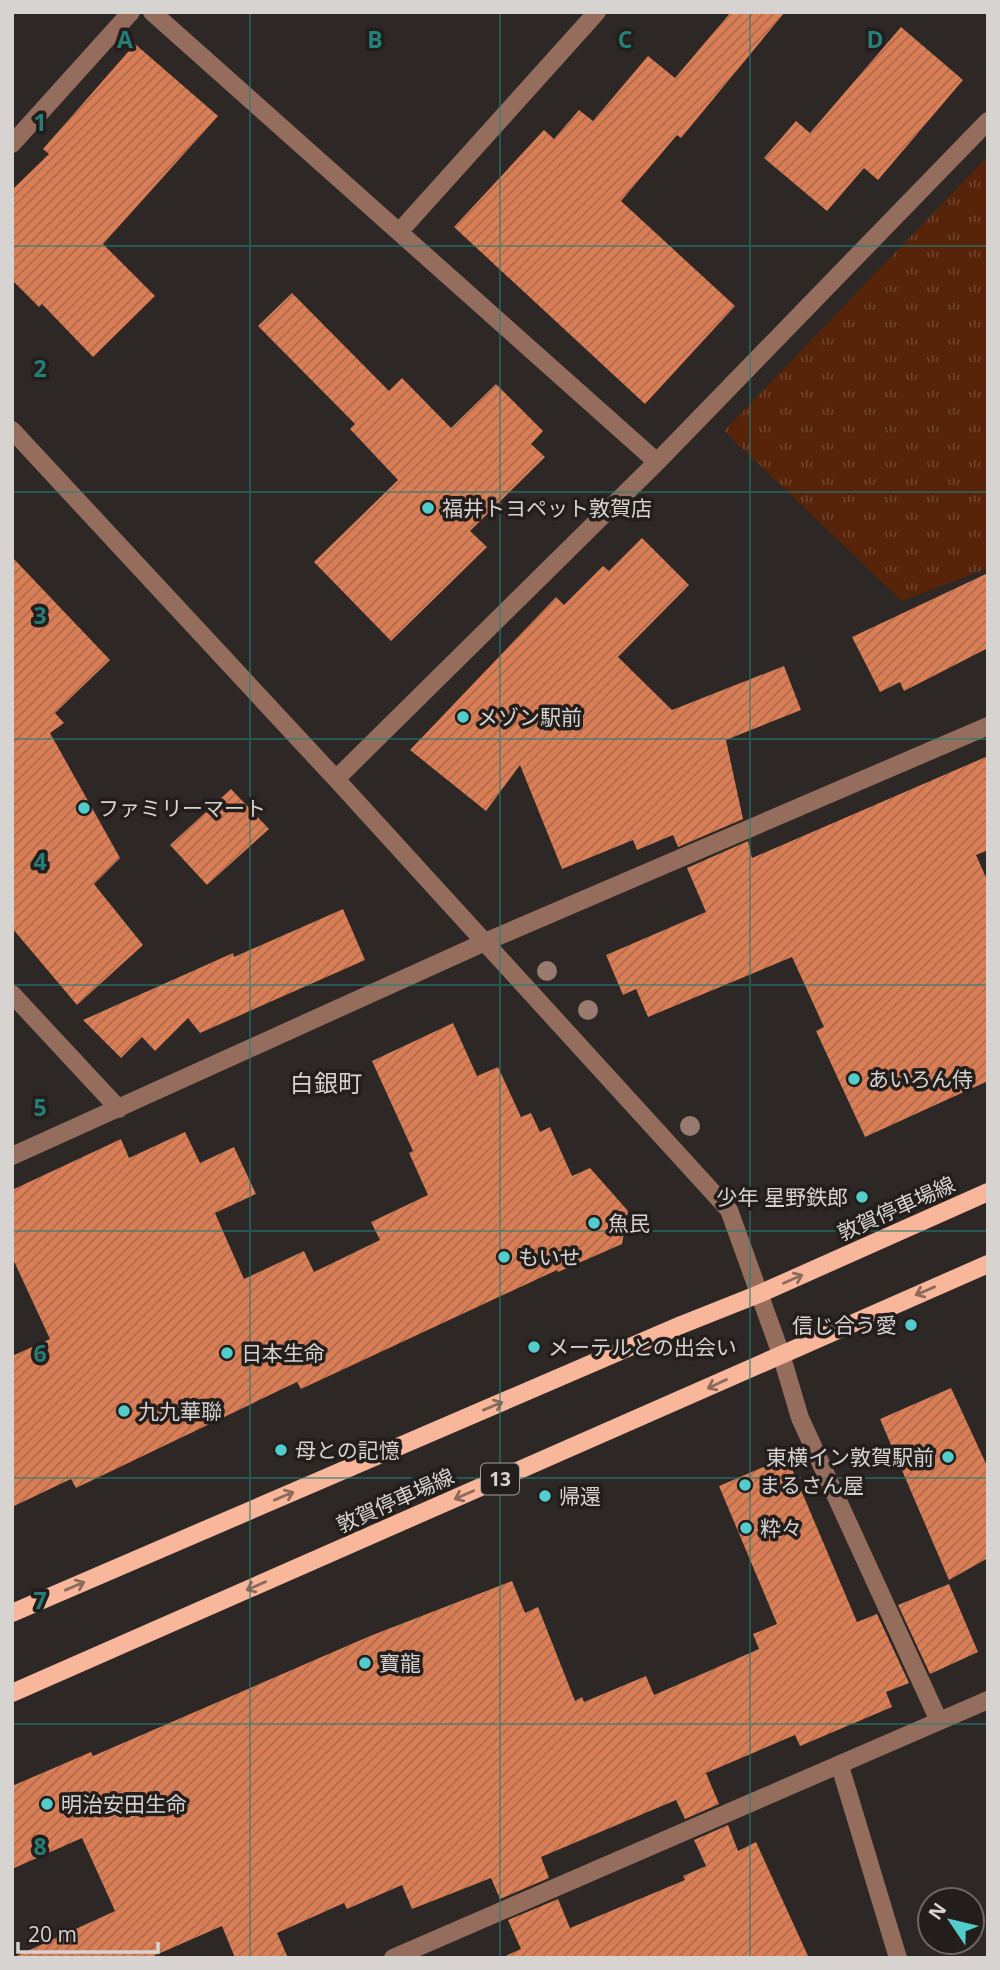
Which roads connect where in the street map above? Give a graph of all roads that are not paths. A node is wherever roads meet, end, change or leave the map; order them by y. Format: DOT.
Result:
graph roads {
  1 [pos="131,12"];
  2 [pos="152,12"];
  3 [pos="597,12"];
  4 [pos="988,121"];
  5 [pos="12,144"];
  6 [pos="400,231"];
  7 [pos="12,430"];
  8 [pos="657,462"];
  9 [pos="988,726"];
  10 [pos="336,779"];
  11 [pos="485,942"];
  12 [pos="12,994"];
  13 [pos="119,1109"];
  14 [pos="12,1156"];
  15 [pos="988,1192"];
  16 [pos="988,1264"];
  17 [pos="760,1294"];
  18 [pos="781,1354"];
  19 [pos="12,1613"];
  20 [pos="12,1693"];
  21 [pos="988,1700"];
  22 [pos="939,1721"];
  23 [pos="840,1766"];
  24 [pos="393,1958"];
  25 [pos="898,1958"];
  1 -- 5 [label="street"];
  2 -- 6 [label="street"];
  3 -- 6 [label="street"];
  4 -- 8 [label="street"];
  6 -- 8 [label="street"];
  7 -- 10 [label="street"];
  8 -- 10 [label="street"];
  9 -- 11 [label="street"];
  10 -- 11 [label="street"];
  11 -- 13 [label="street"];
  11 -- 17 [label="street"];
  12 -- 13 [label="street"];
  13 -- 14 [label="street"];
  17 -- 15 [label="main road, 敦賀停車場線, one-way"];
  16 -- 18 [label="main road, 敦賀停車場線 / 13, one-way"];
  17 -- 18 [label="street"];
  19 -- 17 [label="main road, 敦賀停車場線, one-way"];
  18 -- 20 [label="main road, 敦賀停車場線 / 13, one-way"];
  18 -- 22 [label="street"];
  21 -- 22 [label="street"];
  22 -- 23 [label="street"];
  23 -- 24 [label="street"];
  23 -- 25 [label="street"];
}
